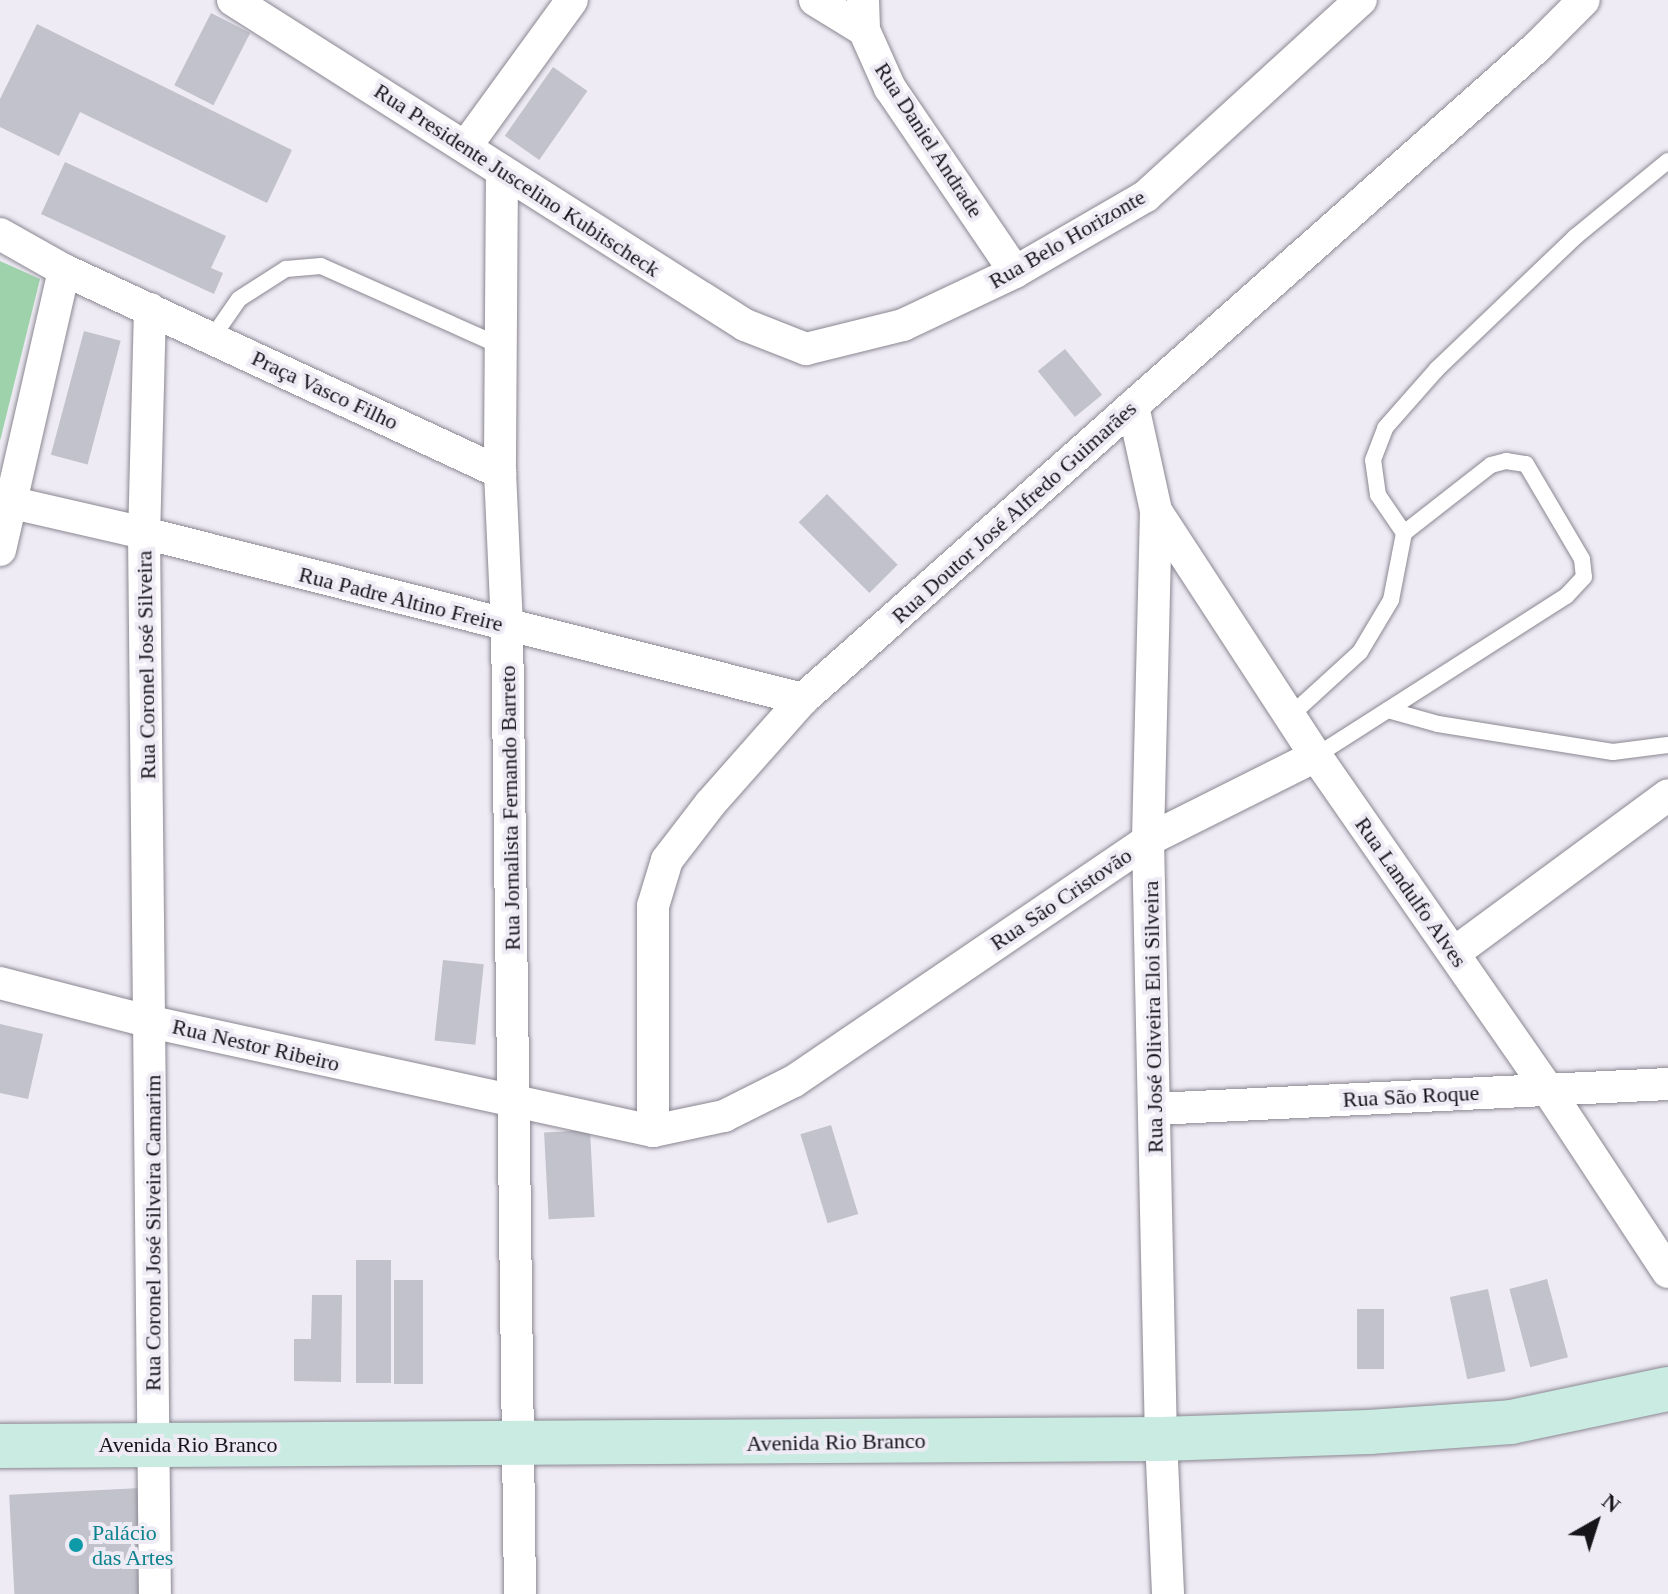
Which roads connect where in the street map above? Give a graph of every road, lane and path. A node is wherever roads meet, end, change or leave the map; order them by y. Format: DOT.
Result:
graph roads {
  1 [pos="233,0"];
  2 [pos="572,0"];
  3 [pos="815,0"];
  4 [pos="1584,0"];
  5 [pos="1356,2"];
  6 [pos="864,15"];
  7 [pos="466,146"];
  8 [pos="1668,161"];
  9 [pos="502,171"];
  10 [pos="0,234"];
  11 [pos="64,270"];
  12 [pos="1015,272"];
  13 [pos="150,309"];
  14 [pos="212,338"];
  15 [pos="501,346"];
  16 [pos="806,349"];
  17 [pos="1133,406"];
  18 [pos="500,472"];
  19 [pos="6,501"];
  20 [pos="1156,511"];
  21 [pos="144,533"];
  22 [pos="1404,533"];
  23 [pos="0,550"];
  24 [pos="507,626"];
  25 [pos="803,699"];
  26 [pos="1388,710"];
  27 [pos="1290,716"];
  28 [pos="1668,745"];
  29 [pos="1316,756"];
  30 [pos="1668,795"];
  31 [pos="1148,840"];
  32 [pos="1454,953"];
  33 [pos="0,983"];
  34 [pos="151,1022"];
  35 [pos="1668,1084"];
  36 [pos="1548,1090"];
  37 [pos="514,1103"];
  38 [pos="1155,1109"];
  39 [pos="653,1131"];
  40 [pos="1668,1272"];
  41 [pos="1668,1389"];
  42 [pos="1161,1439"];
  43 [pos="154,1444"];
  44 [pos="0,1446"];
  45 [pos="518,1446"];
  46 [pos="155,1594"];
  47 [pos="520,1594"];
  48 [pos="1168,1594"];
  1 -- 7 [label="street, Rua Presidente Juscelino Kubitscheck"];
  2 -- 7 [label="street"];
  3 -- 6 [label="street"];
  4 -- 17 [label="street, Rua Doutor José Alfredo Guimarães"];
  5 -- 12 [label="street, Rua Belo Horizonte"];
  6 -- 12 [label="street, Rua Daniel Andrade"];
  7 -- 9 [label="street, Rua Presidente Juscelino Kubitscheck"];
  8 -- 22 [label="lane"];
  9 -- 15 [label="street, Rua Jornalista Fernando Barreto"];
  9 -- 16 [label="street, Rua Presidente Juscelino Kubitscheck"];
  10 -- 11 [label="street, Praça Vasco Filho"];
  11 -- 13 [label="street, Praça Vasco Filho"];
  11 -- 19 [label="street"];
  12 -- 16 [label="street, Rua Belo Horizonte"];
  13 -- 14 [label="street, Praça Vasco Filho"];
  13 -- 21 [label="street, Rua Coronel José Silveira"];
  14 -- 15 [label="lane"];
  14 -- 18 [label="street, Praça Vasco Filho"];
  15 -- 18 [label="street, Rua Jornalista Fernando Barreto"];
  17 -- 20 [label="street, Rua José Oliveira Eloi Silveira"];
  17 -- 25 [label="street, Rua Doutor José Alfredo Guimarães"];
  18 -- 24 [label="street, Rua Jornalista Fernando Barreto"];
  19 -- 21 [label="street, Rua Padre Altino Freire"];
  19 -- 23 [label="street"];
  20 -- 27 [label="street, Rua Landulfo Alves"];
  20 -- 31 [label="street, Rua José Oliveira Eloi Silveira"];
  21 -- 24 [label="street, Rua Padre Altino Freire"];
  21 -- 34 [label="street, Rua Coronel José Silveira"];
  22 -- 26 [label="lane, Rua São Cristovão"];
  22 -- 27 [label="lane"];
  24 -- 25 [label="street, Rua Padre Altino Freire"];
  24 -- 37 [label="street, Rua Jornalista Fernando Barreto"];
  25 -- 39 [label="street, Rua Doutor José Alfredo Guimarães"];
  26 -- 28 [label="lane"];
  26 -- 29 [label="lane, Rua São Cristovão"];
  27 -- 29 [label="street, Rua Landulfo Alves"];
  29 -- 31 [label="street, Rua São Cristovão"];
  29 -- 32 [label="street, Rua Landulfo Alves"];
  30 -- 32 [label="street"];
  31 -- 38 [label="street, Rua José Oliveira Eloi Silveira"];
  31 -- 39 [label="street, Rua São Cristovão"];
  32 -- 36 [label="street, Rua Landulfo Alves"];
  33 -- 34 [label="street, Rua Nestor Ribeiro"];
  34 -- 37 [label="street, Rua Nestor Ribeiro"];
  34 -- 43 [label="street, Rua Coronel José Silveira Camarim"];
  35 -- 36 [label="street, Rua São Roque"];
  36 -- 38 [label="street, Rua São Roque"];
  36 -- 40 [label="street, Rua Landulfo Alves"];
  37 -- 39 [label="street, Rua São Cristovão"];
  37 -- 45 [label="street, Rua Jornalista Fernando Barreto"];
  38 -- 42 [label="street, Rua José Oliveira Eloi Silveira"];
  41 -- 42 [label="main road, Avenida Rio Branco"];
  42 -- 45 [label="main road, Avenida Rio Branco"];
  42 -- 48 [label="street, Rua José Oliveira Eloi Silveira"];
  43 -- 44 [label="main road, Avenida Rio Branco"];
  43 -- 45 [label="main road, Avenida Rio Branco"];
  43 -- 46 [label="street, Rua Coronel José Silveira Camarim"];
  45 -- 47 [label="street, Rua Jornalista Fernando Barreto"];
}
